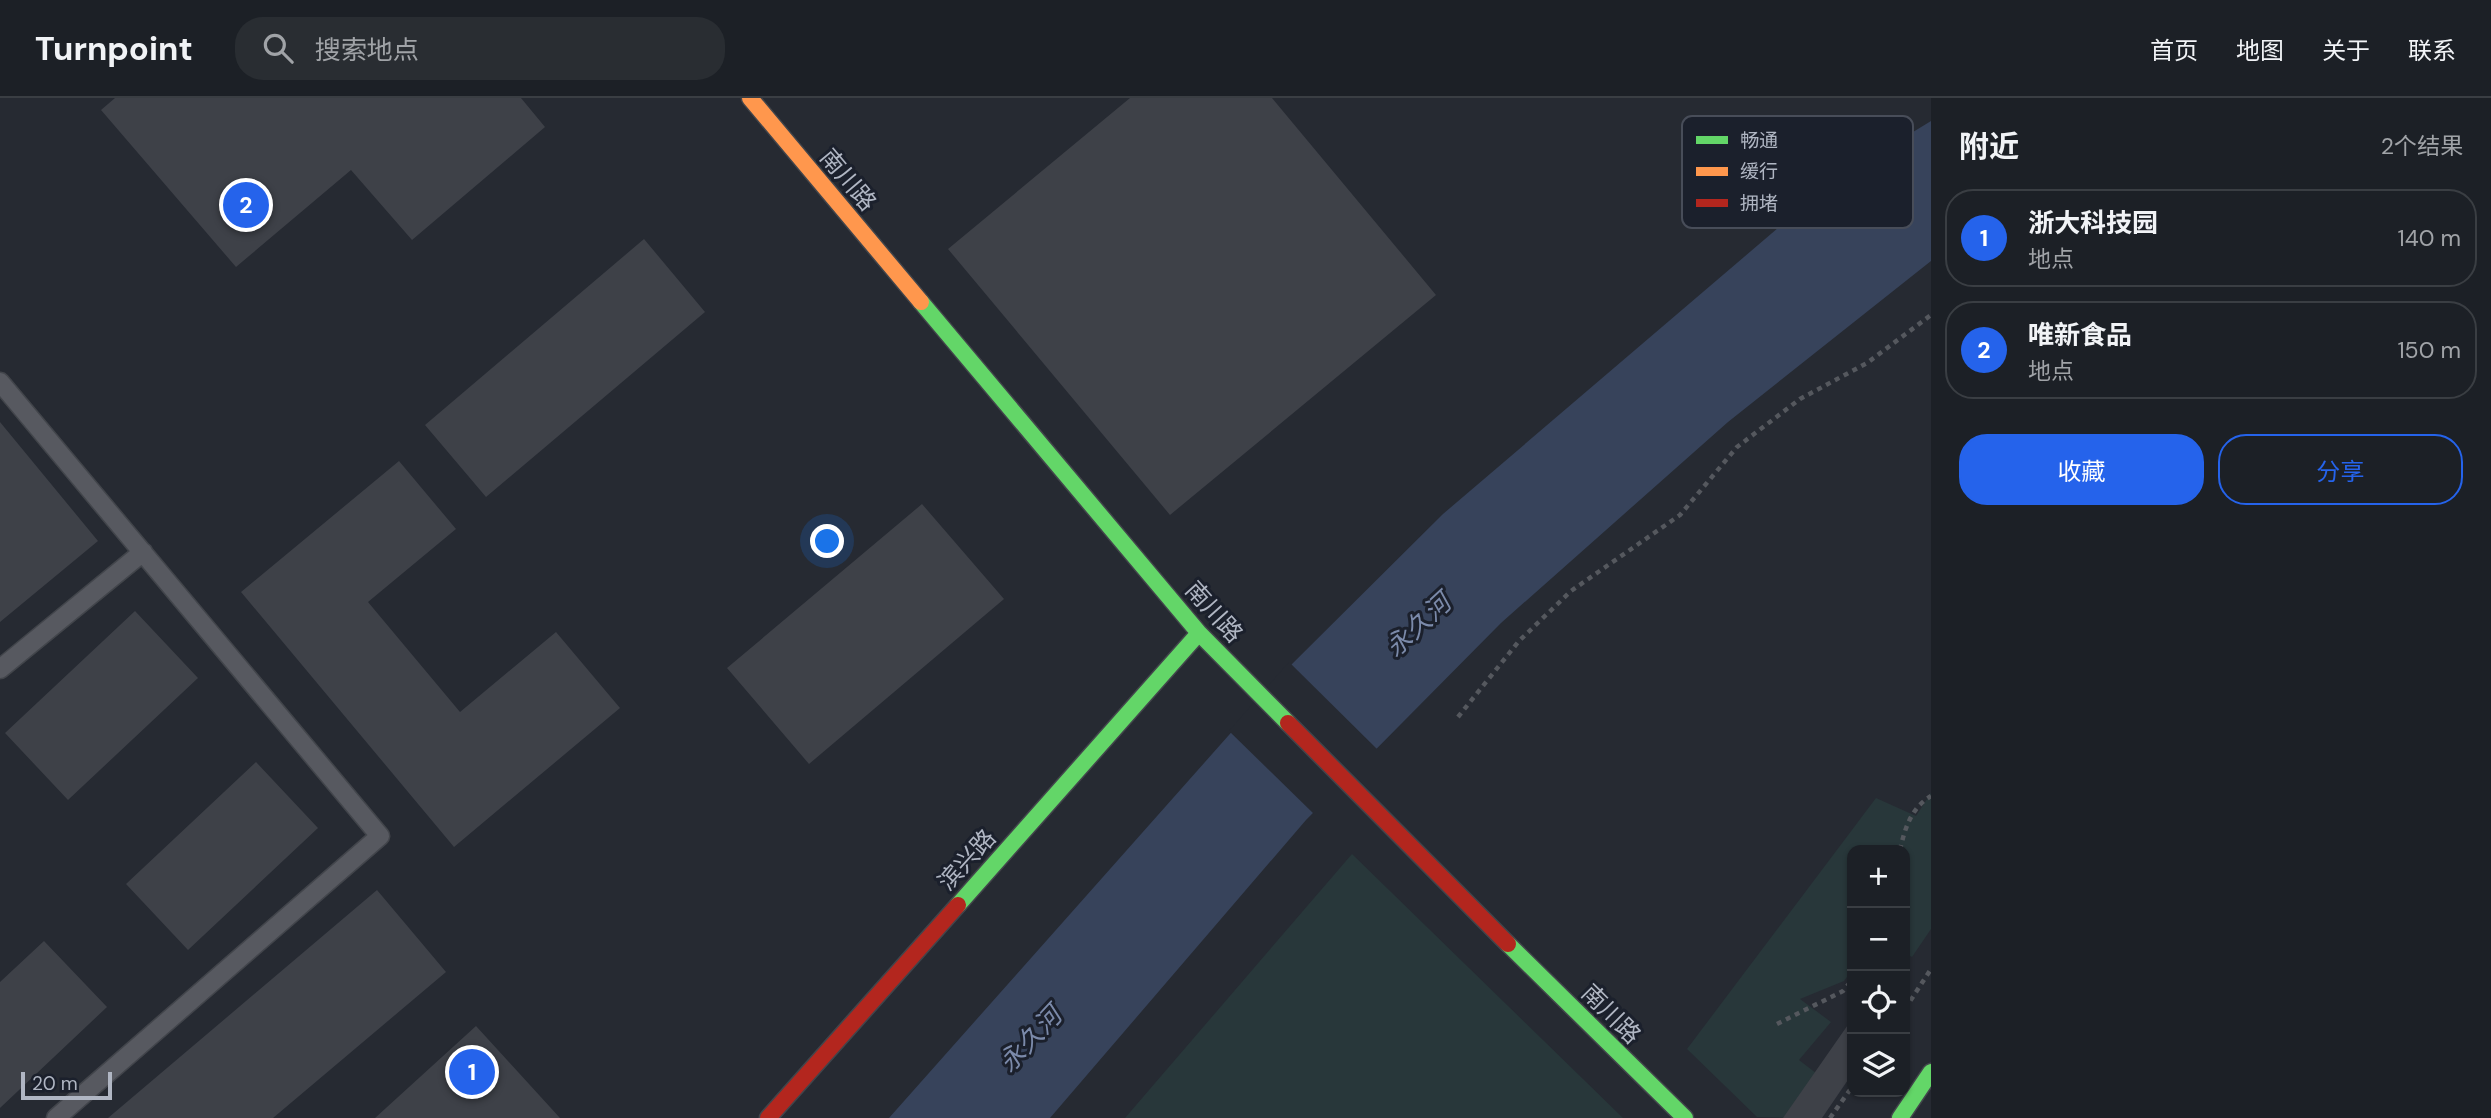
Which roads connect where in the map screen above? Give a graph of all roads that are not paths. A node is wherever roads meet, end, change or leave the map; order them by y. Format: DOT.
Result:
graph roads {
  1 [pos="750,98"];
  2 [pos="0,382"];
  3 [pos="143,552"];
  4 [pos="1199,633"];
  5 [pos="0,669"];
  6 [pos="1931,1072"];
  7 [pos="56,1118"];
  8 [pos="768,1118"];
  9 [pos="1685,1118"];
  10 [pos="1900,1118"];
  1 -- 4 [label="street, 南川路"];
  2 -- 3 [label="lane"];
  3 -- 5 [label="lane"];
  3 -- 7 [label="lane"];
  4 -- 8 [label="street, 滨兴路"];
  4 -- 9 [label="street, 南川路"];
  6 -- 10 [label="street"];
}
